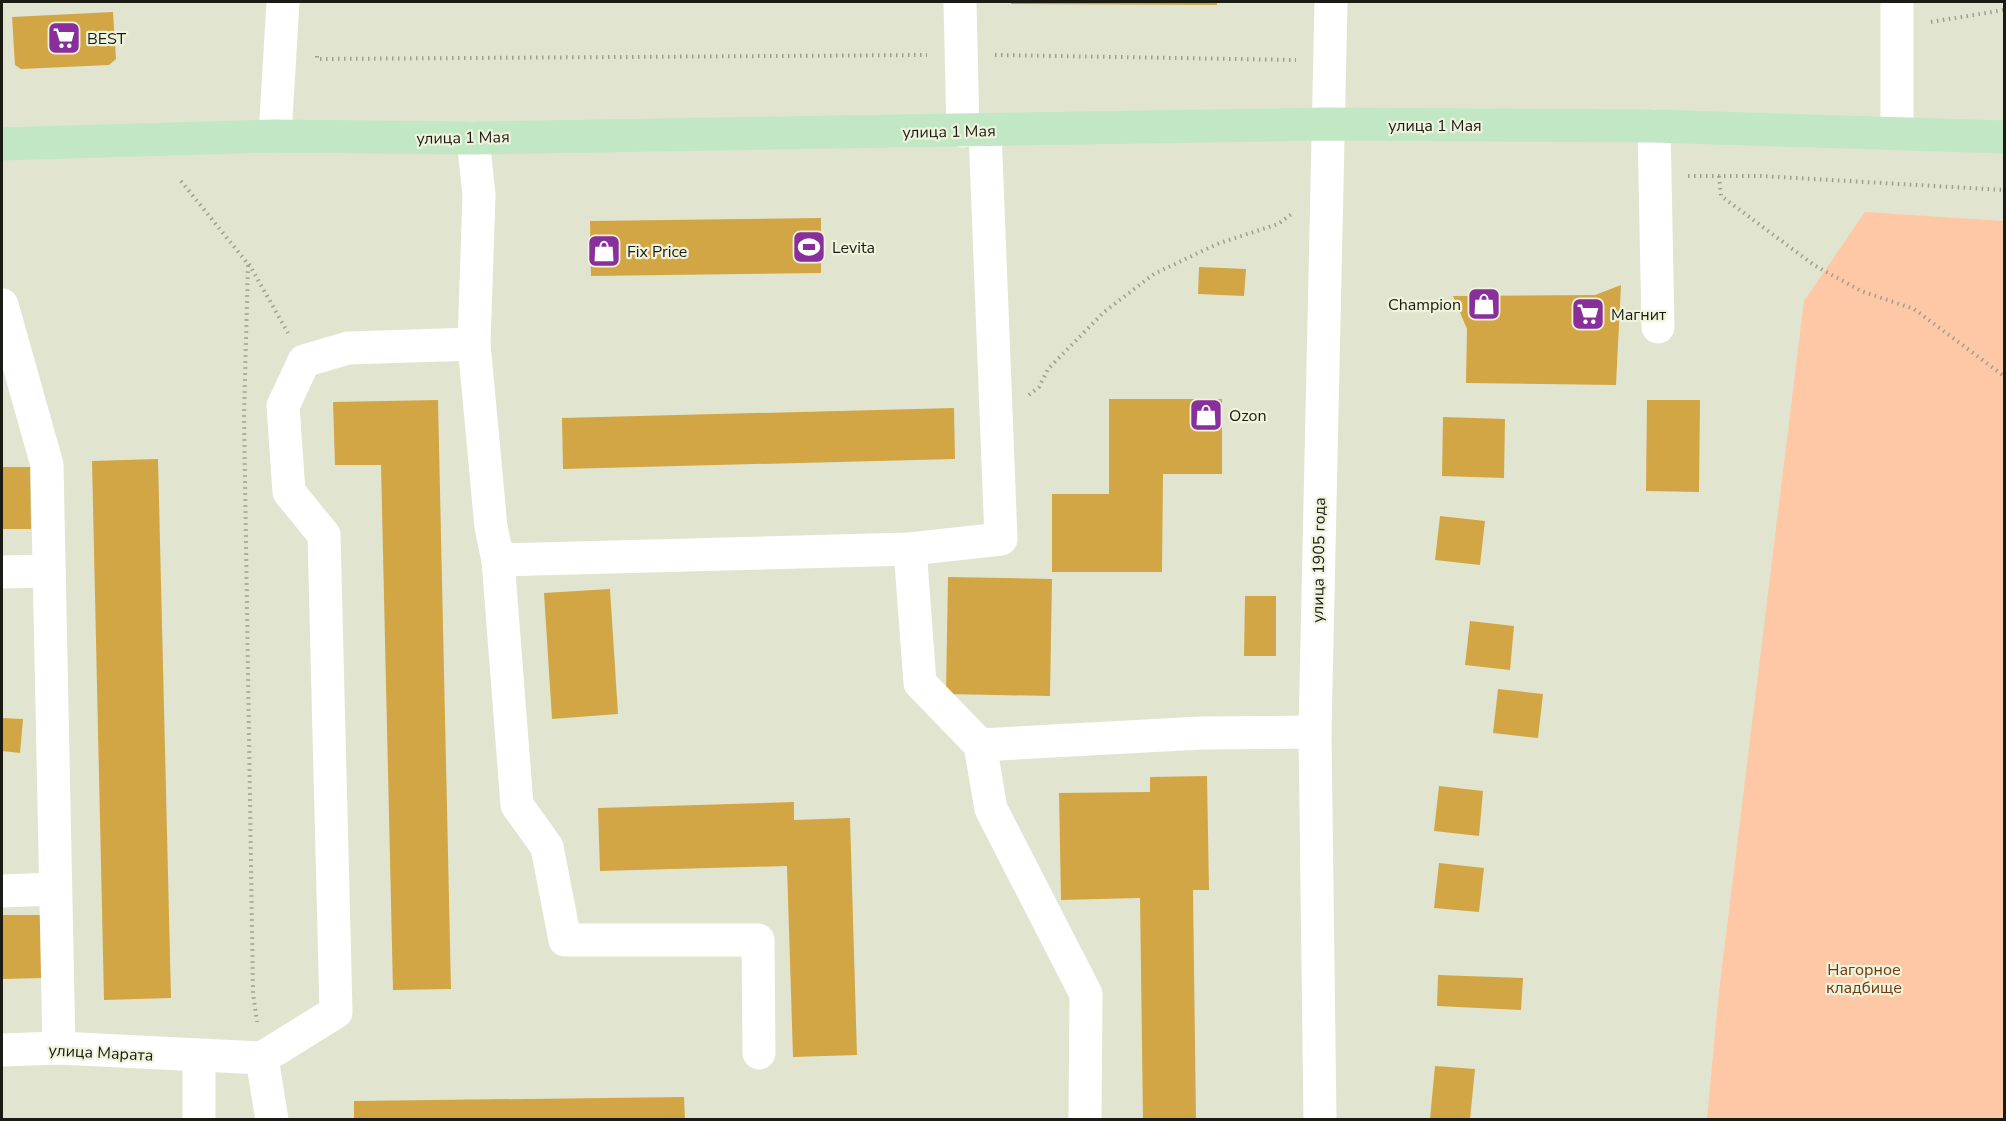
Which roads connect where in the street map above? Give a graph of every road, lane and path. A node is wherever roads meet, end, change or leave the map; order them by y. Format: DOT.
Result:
graph roads {
  1 [pos="283,2"];
  2 [pos="1331,2"];
  3 [pos="1897,2"];
  4 [pos="960,3"];
  5 [pos="2004,10"];
  6 [pos="1926,22"];
  7 [pos="961,54"];
  8 [pos="317,59"];
  9 [pos="1329,61"];
  10 [pos="1327,124"];
  11 [pos="1654,126"];
  12 [pos="974,131"];
  13 [pos="1897,133"];
  14 [pos="275,136"];
  15 [pos="2004,137"];
  16 [pos="473,138"];
  17 [pos="2,144"];
  18 [pos="1719,176"];
  19 [pos="1655,177"];
  20 [pos="181,181"];
  21 [pos="1325,190"];
  22 [pos="2004,190"];
  23 [pos="248,264"];
  24 [pos="2,305"];
  25 [pos="1658,327"];
  26 [pos="474,344"];
  27 [pos="304,361"];
  28 [pos="10,370"];
  29 [pos="2004,376"];
  30 [pos="996,422"];
  31 [pos="910,549"];
  32 [pos="498,560"];
  33 [pos="49,571"];
  34 [pos="2,572"];
  35 [pos="1315,732"];
  36 [pos="980,745"];
  37 [pos="55,889"];
  38 [pos="2,891"];
  39 [pos="59,1048"];
  40 [pos="2,1050"];
  41 [pos="759,1053"];
  42 [pos="200,1057"];
  43 [pos="261,1058"];
  44 [pos="200,1119"];
  45 [pos="272,1119"];
  46 [pos="1085,1119"];
  47 [pos="1320,1119"];
  1 -- 14 [label="street"];
  2 -- 9 [label="street, улица 1905 года"];
  3 -- 13 [label="street"];
  4 -- 7 [label="street"];
  5 -- 6 [label="path"];
  7 -- 8 [label="path"];
  7 -- 9 [label="path"];
  7 -- 12 [label="street"];
  9 -- 10 [label="street, улица 1905 года"];
  10 -- 11 [label="main road, улица 1 Мая"];
  10 -- 12 [label="main road, улица 1 Мая"];
  10 -- 21 [label="street, улица 1905 года"];
  11 -- 13 [label="main road, улица 1 Мая"];
  11 -- 19 [label="street"];
  12 -- 16 [label="main road, улица 1 Мая"];
  12 -- 30 [label="street"];
  13 -- 15 [label="main road, улица 1 Мая"];
  14 -- 16 [label="main road, улица 1 Мая"];
  14 -- 17 [label="main road, улица 1 Мая"];
  16 -- 26 [label="street"];
  18 -- 19 [label="path"];
  18 -- 22 [label="path"];
  18 -- 29 [label="path"];
  19 -- 25 [label="street"];
  20 -- 23 [label="path"];
  21 -- 30 [label="path"];
  21 -- 35 [label="street, улица 1905 года"];
  23 -- 27 [label="path"];
  23 -- 43 [label="path"];
  24 -- 28 [label="street"];
  26 -- 27 [label="street"];
  26 -- 32 [label="street"];
  27 -- 43 [label="street"];
  28 -- 33 [label="street"];
  30 -- 31 [label="street"];
  31 -- 32 [label="street"];
  31 -- 36 [label="street"];
  32 -- 41 [label="street"];
  33 -- 34 [label="street"];
  33 -- 37 [label="street"];
  35 -- 36 [label="street"];
  35 -- 47 [label="street, улица 1905 года"];
  36 -- 46 [label="street"];
  37 -- 38 [label="street"];
  37 -- 39 [label="street"];
  39 -- 40 [label="street, улица Марата"];
  39 -- 42 [label="street, улица Марата"];
  42 -- 43 [label="street, улица Марата"];
  42 -- 44 [label="street"];
  43 -- 45 [label="street"];
}
